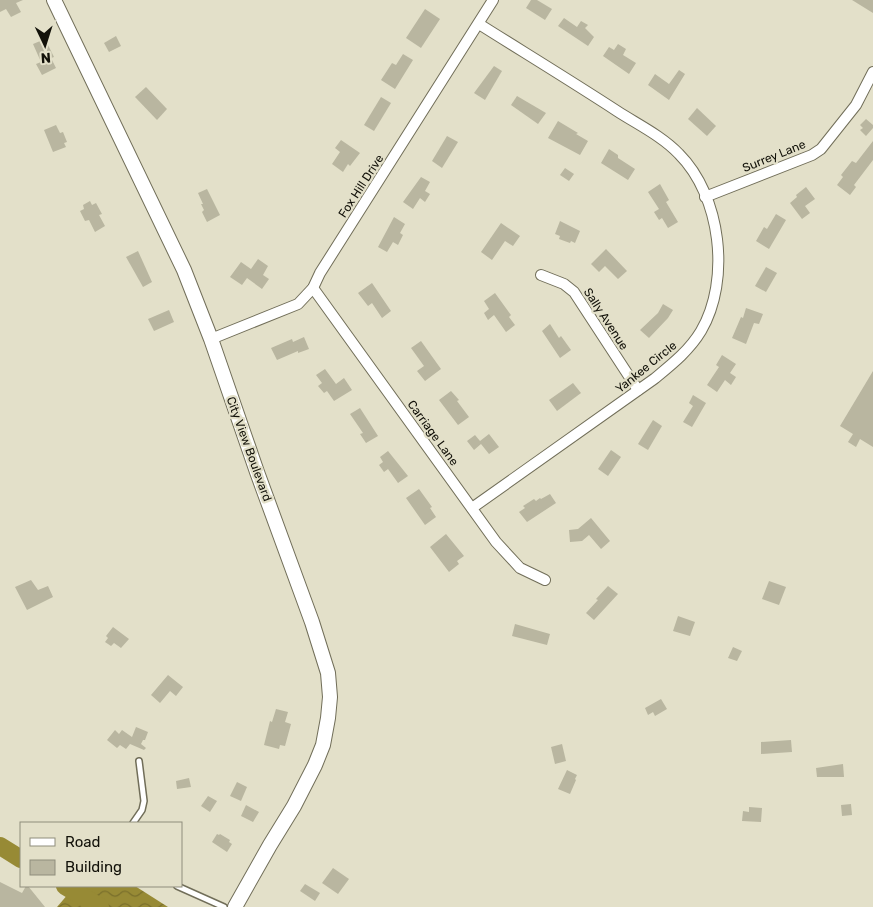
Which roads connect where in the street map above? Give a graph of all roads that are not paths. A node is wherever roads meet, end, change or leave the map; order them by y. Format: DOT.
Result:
graph roads {
  1 [pos="54,0"];
  2 [pos="493,0"];
  3 [pos="478,24"];
  4 [pos="873,72"];
  5 [pos="705,197"];
  6 [pos="541,275"];
  7 [pos="314,288"];
  8 [pos="212,339"];
  9 [pos="638,390"];
  10 [pos="472,508"];
  11 [pos="544,580"];
  12 [pos="139,761"];
  13 [pos="134,822"];
  14 [pos="178,887"];
  15 [pos="240,906"];
  16 [pos="224,907"];
  1 -- 8 [label="street, City View Boulevard"];
  2 -- 3 [label="street, Fox Hill Drive"];
  3 -- 5 [label="street, Yankee Circle"];
  3 -- 7 [label="street, Fox Hill Drive"];
  4 -- 5 [label="street, Surrey Lane"];
  5 -- 9 [label="street, Yankee Circle"];
  6 -- 9 [label="street, Sally Avenue"];
  7 -- 8 [label="street, Fox Hill Drive"];
  7 -- 10 [label="street, Carriage Lane"];
  8 -- 15 [label="street, City View Boulevard"];
  9 -- 10 [label="street, Yankee Circle"];
  10 -- 11 [label="street, Carriage Lane"];
  12 -- 13 [label="lane"];
  14 -- 16 [label="lane"];
}
